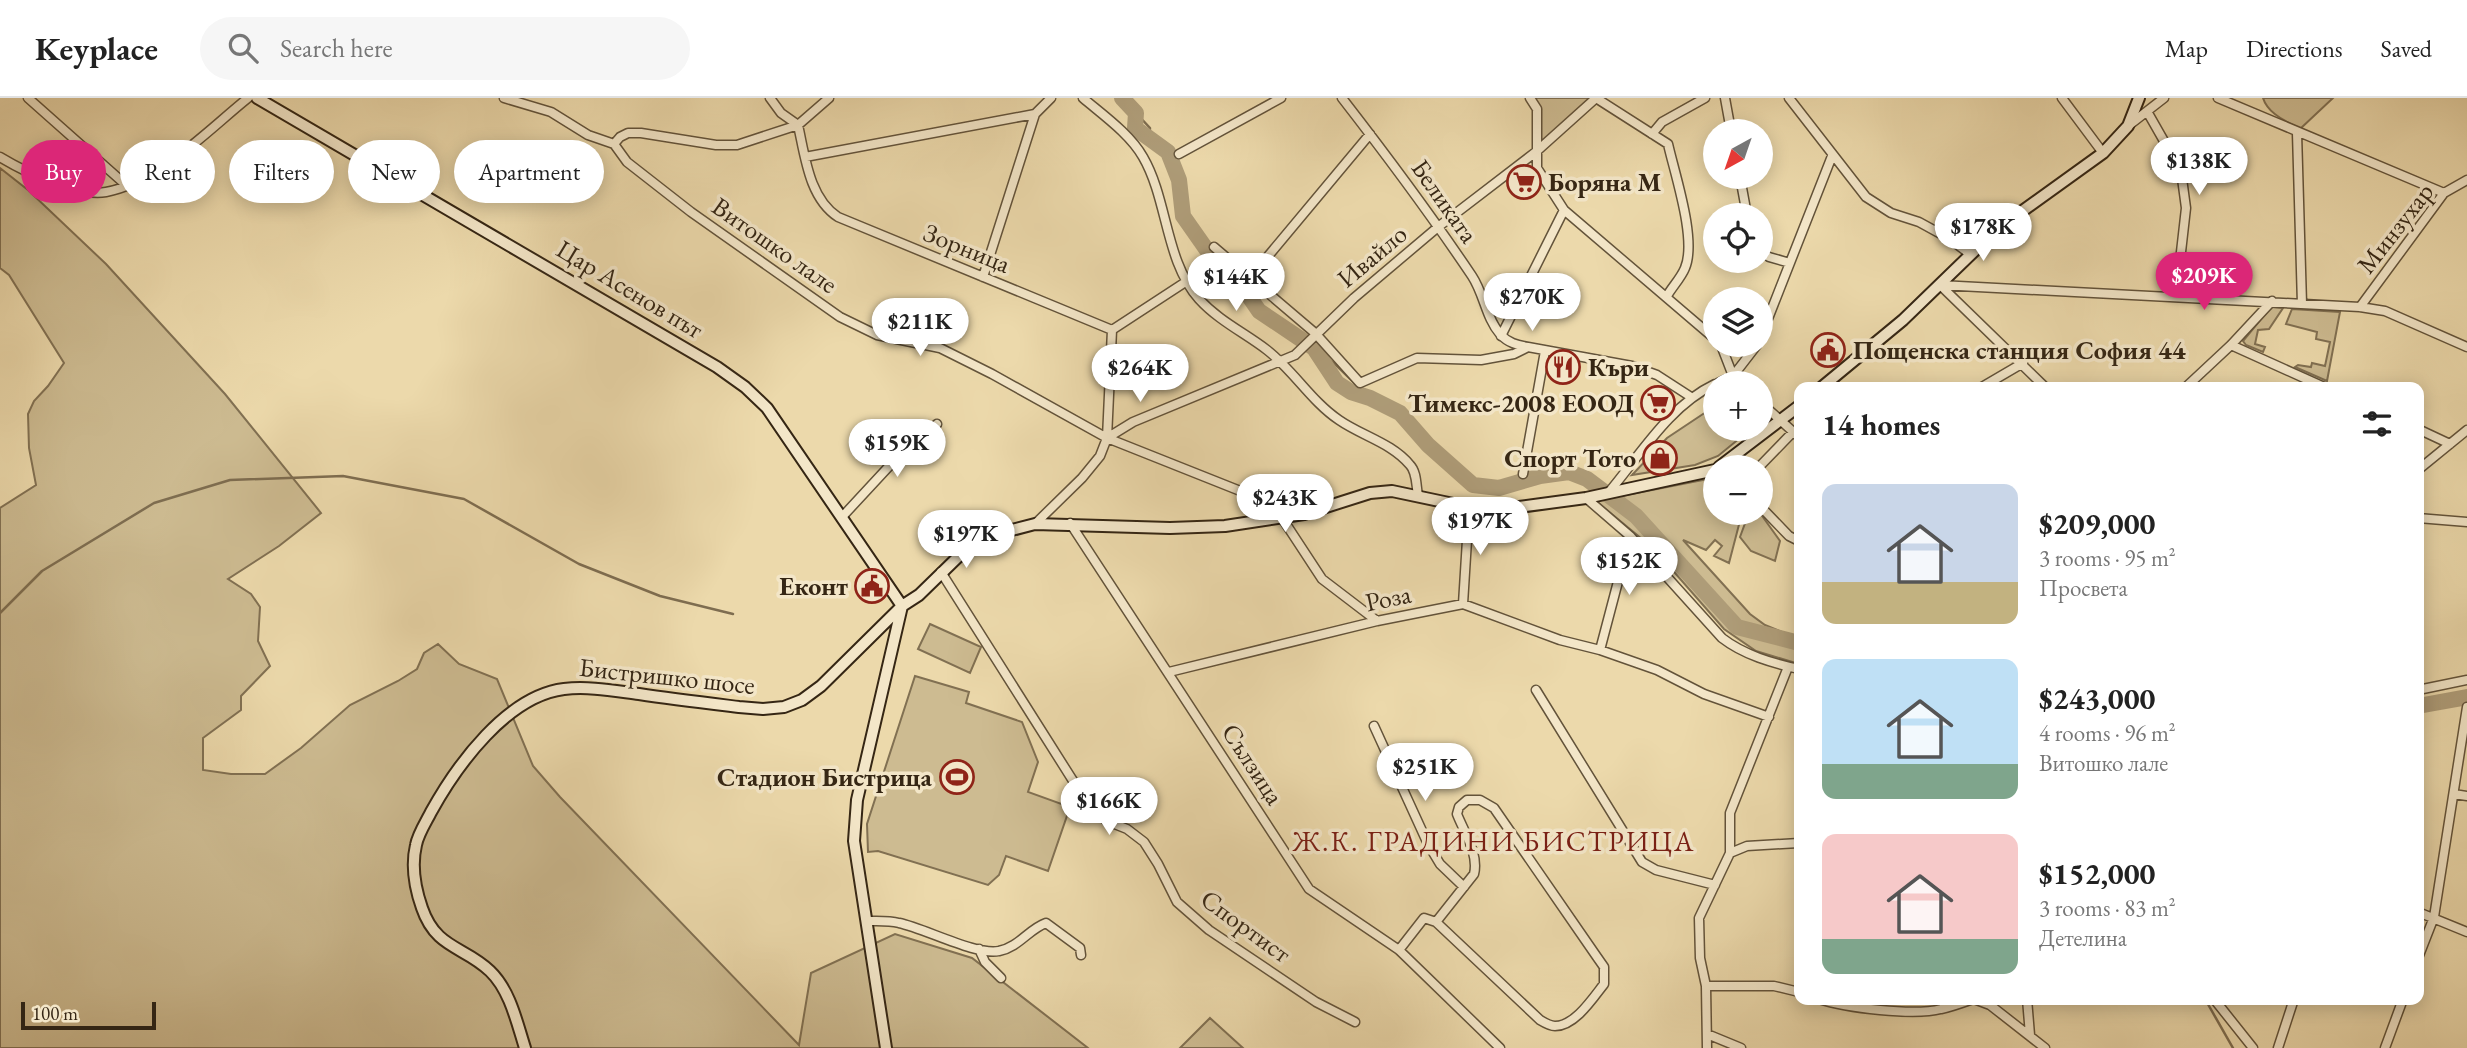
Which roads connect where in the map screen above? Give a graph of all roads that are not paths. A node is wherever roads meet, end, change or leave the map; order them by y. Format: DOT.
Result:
graph roads {
  1 [pos="28,98"];
  2 [pos="248,98"];
  3 [pos="257,98"];
  4 [pos="504,98"];
  5 [pos="770,98"];
  6 [pos="829,98"];
  7 [pos="1051,98"];
  8 [pos="1083,98"];
  9 [pos="1281,98"];
  10 [pos="1342,98"];
  11 [pos="1530,98"];
  12 [pos="1596,98"];
  13 [pos="1704,98"];
  14 [pos="1725,98"];
  15 [pos="1789,98"];
  16 [pos="2062,98"];
  17 [pos="2139,98"];
  18 [pos="2164,98"];
  19 [pos="2218,98"];
  20 [pos="2148,113"];
  21 [pos="1035,114"];
  22 [pos="1729,119"];
  23 [pos="798,125"];
  24 [pos="2128,126"];
  25 [pos="2297,133"];
  26 [pos="1370,134"];
  27 [pos="1652,134"];
  28 [pos="196,140"];
  29 [pos="614,145"];
  30 [pos="1537,151"];
  31 [pos="1179,153"];
  32 [pos="2104,153"];
  33 [pos="1832,156"];
  34 [pos="805,157"];
  35 [pos="0,158"];
  36 [pos="120,180"];
  37 [pos="2467,180"];
  38 [pos="120,187"];
  39 [pos="2444,193"];
  40 [pos="1564,210"];
  41 [pos="1438,227"];
  42 [pos="1214,247"];
  43 [pos="1970,254"];
  44 [pos="1773,258"];
  45 [pos="1790,264"];
  46 [pos="983,277"];
  47 [pos="1249,279"];
  48 [pos="1187,281"];
  49 [pos="1940,285"];
  50 [pos="1667,296"];
  51 [pos="2176,296"];
  52 [pos="2272,301"];
  53 [pos="2302,304"];
  54 [pos="1773,306"];
  55 [pos="2360,307"];
  56 [pos="1703,329"];
  57 [pos="1112,330"];
  58 [pos="1315,333"];
  59 [pos="1501,336"];
  60 [pos="2231,345"];
  61 [pos="1528,347"];
  62 [pos="2467,347"];
  63 [pos="1545,351"];
  64 [pos="1748,357"];
  65 [pos="1279,361"];
  66 [pos="2023,363"];
  67 [pos="1737,371"];
  68 [pos="1828,382"];
  69 [pos="1991,382"];
  70 [pos="2040,382"];
  71 [pos="2191,382"];
  72 [pos="2313,382"];
  73 [pos="1703,391"];
  74 [pos="1691,397"];
  75 [pos="1794,410"];
  76 [pos="1773,413"];
  77 [pos="1781,420"];
  78 [pos="937,424"];
  79 [pos="2467,430"];
  80 [pos="1794,432"];
  81 [pos="2424,432"];
  82 [pos="1794,436"];
  83 [pos="1107,438"];
  84 [pos="2450,444"];
  85 [pos="1734,455"];
  86 [pos="1772,455"];
  87 [pos="2424,465"];
  88 [pos="1703,473"];
  89 [pos="1523,474"];
  90 [pos="1609,492"];
  91 [pos="1418,495"];
  92 [pos="1588,497"];
  93 [pos="1273,504"];
  94 [pos="1469,508"];
  95 [pos="842,517"];
  96 [pos="1282,518"];
  97 [pos="2424,518"];
  98 [pos="1773,519"];
  99 [pos="2467,522"];
  100 [pos="1070,523"];
  101 [pos="1035,524"];
  102 [pos="1630,536"];
  103 [pos="1794,538"];
  104 [pos="941,572"];
  105 [pos="1462,604"];
  106 [pos="902,606"];
  107 [pos="1377,621"];
  108 [pos="1600,650"];
  109 [pos="1788,667"];
  110 [pos="1794,668"];
  111 [pos="1168,672"];
  112 [pos="2467,680"];
  113 [pos="2424,689"];
  114 [pos="1536,690"];
  115 [pos="2467,707"];
  116 [pos="1769,717"];
  117 [pos="1374,726"];
  118 [pos="2454,794"];
  119 [pos="2467,796"];
  120 [pos="1794,843"];
  121 [pos="1730,853"];
  122 [pos="1715,885"];
  123 [pos="1464,887"];
  124 [pos="2424,914"];
  125 [pos="2434,917"];
  126 [pos="866,921"];
  127 [pos="1436,922"];
  128 [pos="2467,932"];
  129 [pos="2424,943"];
  130 [pos="979,949"];
  131 [pos="1399,950"];
  132 [pos="1081,956"];
  133 [pos="1001,978"];
  134 [pos="1706,986"];
  135 [pos="1794,991"];
  136 [pos="1845,1005"];
  137 [pos="1954,1005"];
  138 [pos="1991,1005"];
  139 [pos="2028,1005"];
  140 [pos="2220,1005"];
  141 [pos="2292,1005"];
  142 [pos="2401,1005"];
  143 [pos="1355,1023"];
  144 [pos="1707,1034"];
  145 [pos="2030,1035"];
  146 [pos="525,1048"];
  147 [pos="886,1048"];
  148 [pos="1500,1048"];
  149 [pos="1707,1048"];
  150 [pos="1741,1048"];
  151 [pos="2045,1048"];
  152 [pos="2253,1048"];
  153 [pos="2278,1048"];
  154 [pos="2385,1048"];
  1 -- 36 [label="street"];
  2 -- 28 [label="street"];
  3 -- 95 [label="street, Цар Асенов път"];
  4 -- 29 [label="street"];
  5 -- 23 [label="street"];
  6 -- 23 [label="street"];
  7 -- 21 [label="street"];
  8 -- 48 [label="street"];
  9 -- 31 [label="street"];
  10 -- 26 [label="street, Беликата"];
  11 -- 30 [label="street"];
  12 -- 27 [label="street"];
  12 -- 30 [label="street, Ивайло"];
  13 -- 27 [label="street"];
  14 -- 22 [label="street"];
  15 -- 33 [label="street"];
  16 -- 32 [label="street"];
  17 -- 24 [label="street"];
  18 -- 20 [label="street"];
  19 -- 25 [label="street"];
  20 -- 24 [label="street"];
  20 -- 51 [label="street"];
  21 -- 34 [label="street"];
  21 -- 46 [label="street"];
  23 -- 29 [label="street"];
  23 -- 34 [label="street, Зорница"];
  24 -- 32 [label="street"];
  25 -- 39 [label="street"];
  25 -- 53 [label="street"];
  26 -- 41 [label="street, Беликата"];
  26 -- 47 [label="street"];
  27 -- 50 [label="street"];
  29 -- 83 [label="street, Витошко лале"];
  30 -- 40 [label="street"];
  30 -- 41 [label="street, Ивайло"];
  32 -- 43 [label="street"];
  33 -- 43 [label="street"];
  33 -- 45 [label="street"];
  34 -- 46 [label="street, Зорница"];
  35 -- 38 [label="street"];
  37 -- 39 [label="street, Минзухар"];
  39 -- 55 [label="street, Минзухар"];
  40 -- 50 [label="street"];
  40 -- 59 [label="street"];
  41 -- 58 [label="street, Ивайло"];
  41 -- 59 [label="street, Беликата"];
  42 -- 47 [label="street"];
  43 -- 49 [label="street"];
  44 -- 45 [label="street"];
  45 -- 54 [label="street"];
  46 -- 57 [label="street, Зорница"];
  47 -- 58 [label="street"];
  48 -- 57 [label="street"];
  48 -- 65 [label="street"];
  49 -- 51 [label="street"];
  49 -- 66 [label="street"];
  49 -- 68 [label="street"];
  50 -- 56 [label="street"];
  51 -- 52 [label="street"];
  52 -- 53 [label="street"];
  52 -- 60 [label="street"];
  53 -- 55 [label="street"];
  55 -- 62 [label="street"];
  57 -- 83 [label="street"];
  58 -- 61 [label="street"];
  58 -- 65 [label="street, Ивайло"];
  59 -- 61 [label="street"];
  60 -- 71 [label="street"];
  60 -- 72 [label="street"];
  61 -- 63 [label="street"];
  63 -- 74 [label="street"];
  63 -- 89 [label="street"];
  64 -- 67 [label="street"];
  65 -- 83 [label="street, Ивайло"];
  65 -- 91 [label="street"];
  66 -- 69 [label="street"];
  66 -- 70 [label="street"];
  73 -- 74 [label="street"];
  74 -- 90 [label="street"];
  75 -- 77 [label="street"];
  76 -- 77 [label="street"];
  77 -- 80 [label="street"];
  77 -- 85 [label="street"];
  78 -- 95 [label="street"];
  79 -- 84 [label="street"];
  81 -- 84 [label="street"];
  82 -- 86 [label="street"];
  83 -- 93 [label="street, Витошко лале"];
  83 -- 101 [label="street"];
  84 -- 87 [label="street"];
  88 -- 90 [label="street, Бистришко шосе"];
  90 -- 92 [label="street, Бистришко шосе"];
  91 -- 94 [label="street, Бистришко шосе"];
  91 -- 96 [label="street, Бистришко шосе"];
  92 -- 94 [label="street, Бистришко шосе"];
  92 -- 102 [label="street"];
  94 -- 105 [label="street"];
  95 -- 106 [label="street, Цар Асенов път"];
  96 -- 100 [label="street, Бистришко шосе"];
  96 -- 107 [label="street"];
  97 -- 99 [label="street"];
  98 -- 103 [label="street"];
  100 -- 101 [label="street, Бистришко шосе"];
  100 -- 111 [label="street, Сълзица"];
  101 -- 104 [label="street, Бистришко шосе"];
  102 -- 108 [label="street"];
  102 -- 109 [label="street"];
  104 -- 106 [label="street, Бистришко шосе"];
  104 -- 143 [label="street, Спортист"];
  105 -- 107 [label="street, Роза"];
  105 -- 108 [label="street"];
  106 -- 126 [label="street"];
  106 -- 146 [label="street, Бистришко шосе"];
  107 -- 111 [label="street, Роза"];
  108 -- 116 [label="street"];
  109 -- 110 [label="street"];
  109 -- 116 [label="street"];
  111 -- 131 [label="street, Сълзица"];
  112 -- 113 [label="street"];
  114 -- 122 [label="street"];
  115 -- 118 [label="street"];
  116 -- 121 [label="street"];
  117 -- 123 [label="street"];
  118 -- 119 [label="street"];
  118 -- 125 [label="street"];
  120 -- 121 [label="street"];
  121 -- 122 [label="street"];
  122 -- 134 [label="street"];
  123 -- 127 [label="street"];
  123 -- 127 [label="street"];
  124 -- 125 [label="street"];
  125 -- 128 [label="street"];
  125 -- 129 [label="street"];
  126 -- 130 [label="street"];
  126 -- 147 [label="street"];
  127 -- 131 [label="street"];
  130 -- 132 [label="street"];
  130 -- 133 [label="street"];
  131 -- 148 [label="street, Сълзица"];
  134 -- 135 [label="street"];
  134 -- 144 [label="street"];
  136 -- 137 [label="street"];
  138 -- 145 [label="street"];
  139 -- 145 [label="street"];
  140 -- 152 [label="street"];
  141 -- 153 [label="street"];
  142 -- 154 [label="street"];
  144 -- 149 [label="street"];
  144 -- 150 [label="street"];
  145 -- 151 [label="street"];
}
